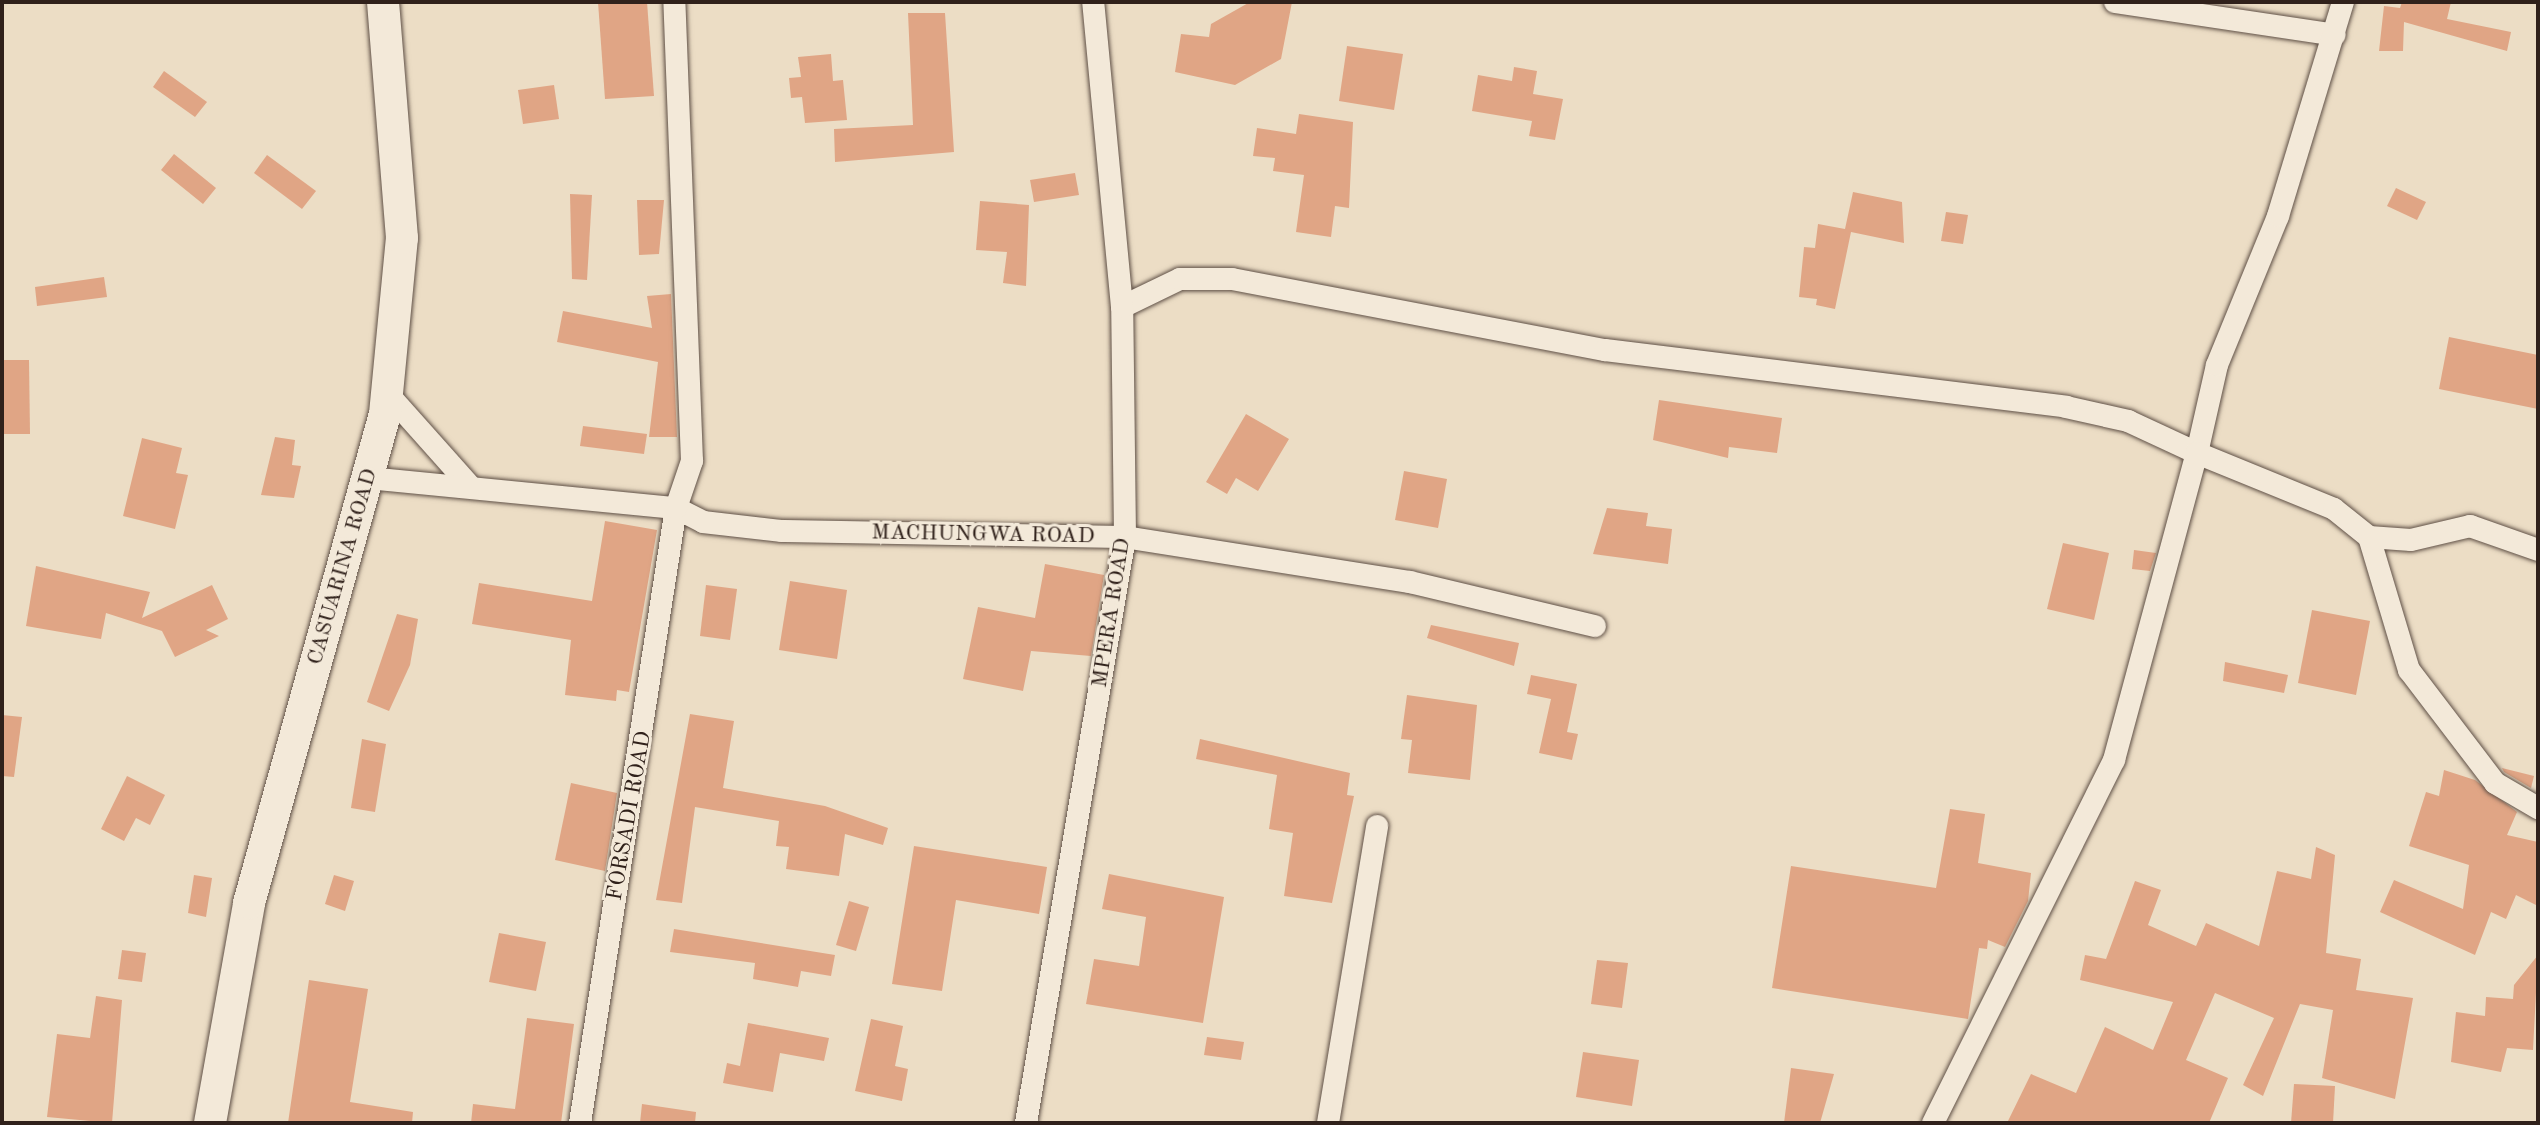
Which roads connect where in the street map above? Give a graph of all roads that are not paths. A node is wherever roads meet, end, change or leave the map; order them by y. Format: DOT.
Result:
graph roads {
  1 [pos="383,2"];
  2 [pos="674,2"];
  3 [pos="1093,2"];
  4 [pos="2115,2"];
  5 [pos="2343,2"];
  6 [pos="2335,35"];
  7 [pos="1122,307"];
  8 [pos="388,394"];
  9 [pos="2197,453"];
  10 [pos="368,478"];
  11 [pos="469,485"];
  12 [pos="676,508"];
  13 [pos="1125,537"];
  14 [pos="2369,537"];
  15 [pos="2538,550"];
  16 [pos="1595,626"];
  17 [pos="2538,807"];
  18 [pos="1377,826"];
  19 [pos="210,1123"];
  20 [pos="580,1123"];
  21 [pos="1026,1123"];
  22 [pos="1328,1123"];
  23 [pos="1933,1123"];
  1 -- 8 [label="street, CASUARINA ROAD"];
  2 -- 12 [label="street, FORSADI ROAD"];
  3 -- 7 [label="street, MPERA ROAD"];
  4 -- 6 [label="street"];
  5 -- 6 [label="street"];
  6 -- 9 [label="street"];
  7 -- 9 [label="street"];
  7 -- 13 [label="street, MPERA ROAD"];
  8 -- 10 [label="street, CASUARINA ROAD"];
  8 -- 11 [label="street"];
  9 -- 14 [label="street"];
  9 -- 23 [label="street"];
  10 -- 11 [label="street, MACHUNGWA ROAD"];
  10 -- 19 [label="street, CASUARINA ROAD"];
  11 -- 12 [label="street, MACHUNGWA ROAD"];
  12 -- 13 [label="street, MACHUNGWA ROAD"];
  12 -- 20 [label="street, FORSADI ROAD"];
  13 -- 16 [label="street, MACHUNGWA ROAD"];
  13 -- 21 [label="street, MPERA ROAD"];
  14 -- 15 [label="street"];
  14 -- 17 [label="street"];
  18 -- 22 [label="street"];
}
